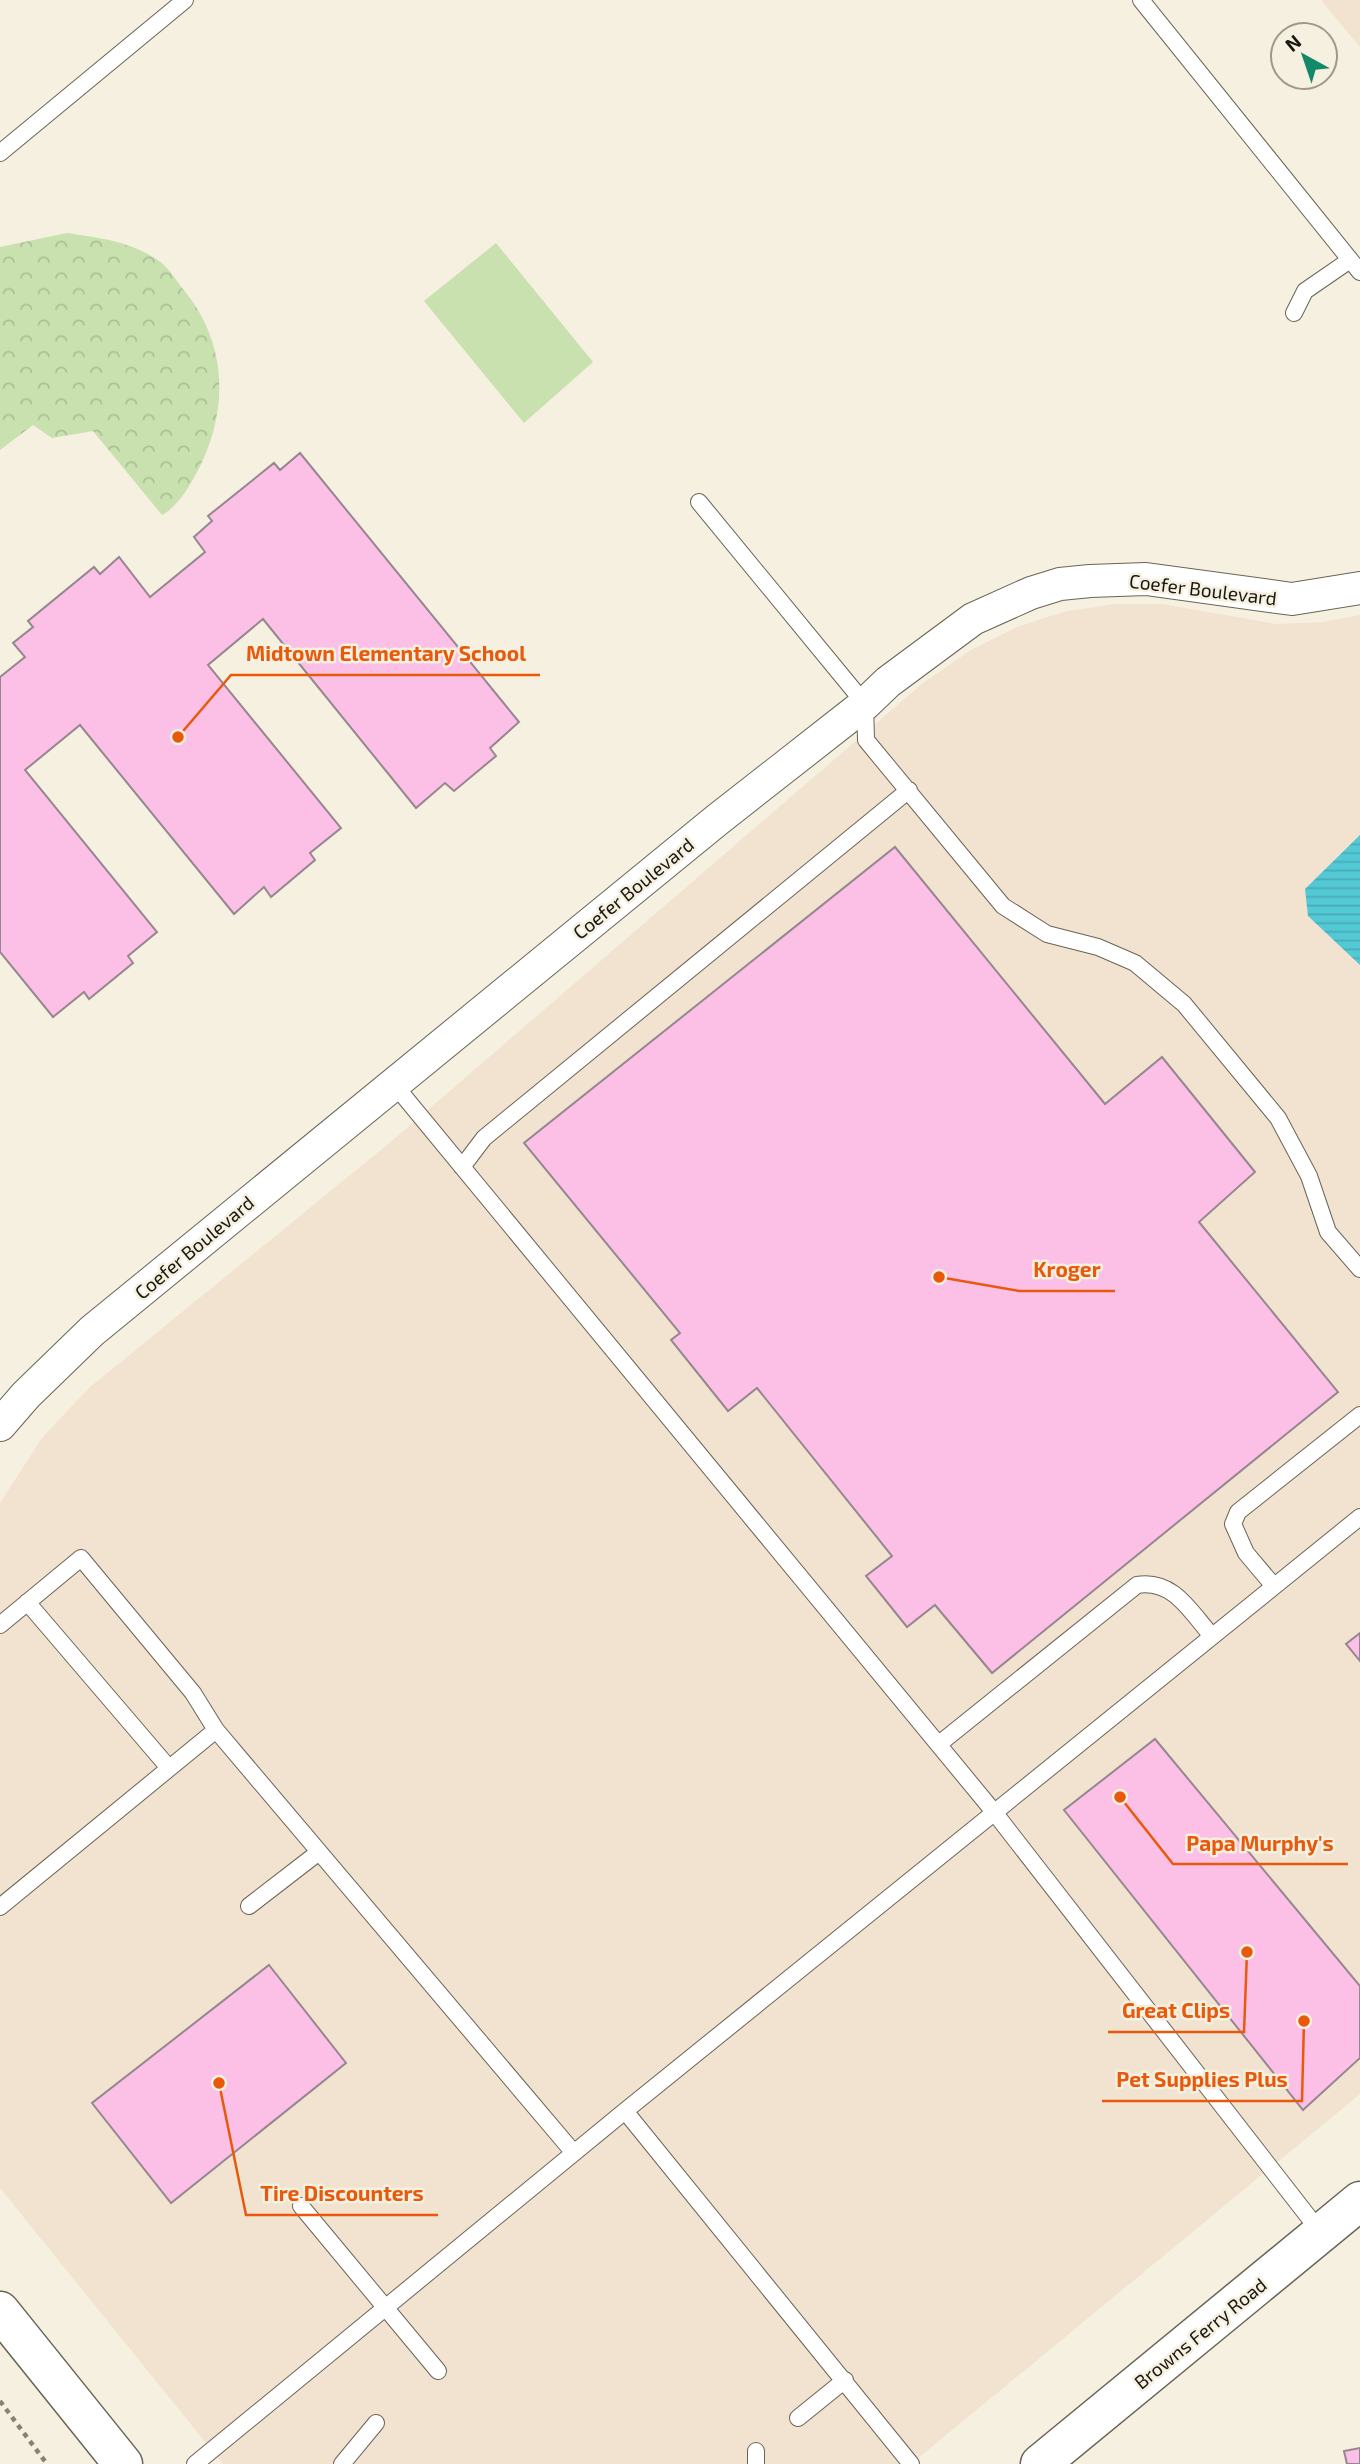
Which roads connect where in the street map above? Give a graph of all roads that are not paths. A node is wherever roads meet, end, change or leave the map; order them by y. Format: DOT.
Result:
graph roads {
  1 [pos="185,0"];
  2 [pos="1141,0"];
  3 [pos="0,153"];
  4 [pos="1355,266"];
  5 [pos="1294,313"];
  6 [pos="699,502"];
  7 [pos="1360,588"];
  8 [pos="865,704"];
  9 [pos="909,790"];
  10 [pos="393,1083"];
  11 [pos="462,1167"];
  12 [pos="1360,1269"];
  13 [pos="1360,1415"];
  14 [pos="0,1425"];
  15 [pos="1360,1517"];
  16 [pos="1273,1585"];
  17 [pos="27,1602"];
  18 [pos="0,1625"];
  19 [pos="1212,1635"];
  20 [pos="216,1730"];
  21 [pos="939,1744"];
  22 [pos="169,1768"];
  23 [pos="994,1812"];
  24 [pos="319,1852"];
  25 [pos="248,1906"];
  26 [pos="0,1907"];
  27 [pos="625,2110"];
  28 [pos="574,2153"];
  29 [pos="1360,2201"];
  30 [pos="301,2206"];
  31 [pos="1321,2233"];
  32 [pos="385,2308"];
  33 [pos="0,2311"];
  34 [pos="438,2371"];
  35 [pos="845,2380"];
  36 [pos="798,2418"];
  37 [pos="376,2423"];
  38 [pos="123,2464"];
  39 [pos="195,2464"];
  40 [pos="342,2464"];
  41 [pos="911,2464"];
  42 [pos="1040,2464"];
  1 -- 3 [label="lane"];
  2 -- 4 [label="lane"];
  4 -- 5 [label="lane"];
  6 -- 8 [label="lane"];
  7 -- 8 [label="street, Coefer Boulevard"];
  8 -- 9 [label="lane"];
  8 -- 10 [label="street, Coefer Boulevard"];
  9 -- 11 [label="lane"];
  9 -- 12 [label="lane"];
  10 -- 11 [label="lane"];
  10 -- 14 [label="street, Coefer Boulevard"];
  11 -- 21 [label="lane"];
  13 -- 16 [label="lane"];
  15 -- 16 [label="lane"];
  16 -- 19 [label="lane"];
  17 -- 18 [label="lane"];
  17 -- 20 [label="lane"];
  17 -- 22 [label="lane"];
  19 -- 21 [label="lane"];
  19 -- 23 [label="lane"];
  20 -- 22 [label="lane"];
  20 -- 24 [label="lane"];
  21 -- 23 [label="lane"];
  22 -- 26 [label="lane"];
  23 -- 27 [label="lane"];
  23 -- 31 [label="lane"];
  24 -- 25 [label="lane"];
  24 -- 28 [label="lane"];
  27 -- 28 [label="lane"];
  27 -- 35 [label="lane"];
  28 -- 32 [label="lane"];
  29 -- 31 [label="main road, Browns Ferry Road"];
  30 -- 32 [label="lane"];
  31 -- 42 [label="main road, Browns Ferry Road"];
  32 -- 34 [label="lane"];
  32 -- 39 [label="lane"];
  33 -- 38 [label="main road"];
  35 -- 36 [label="lane"];
  35 -- 41 [label="lane"];
  37 -- 40 [label="lane"];
}
